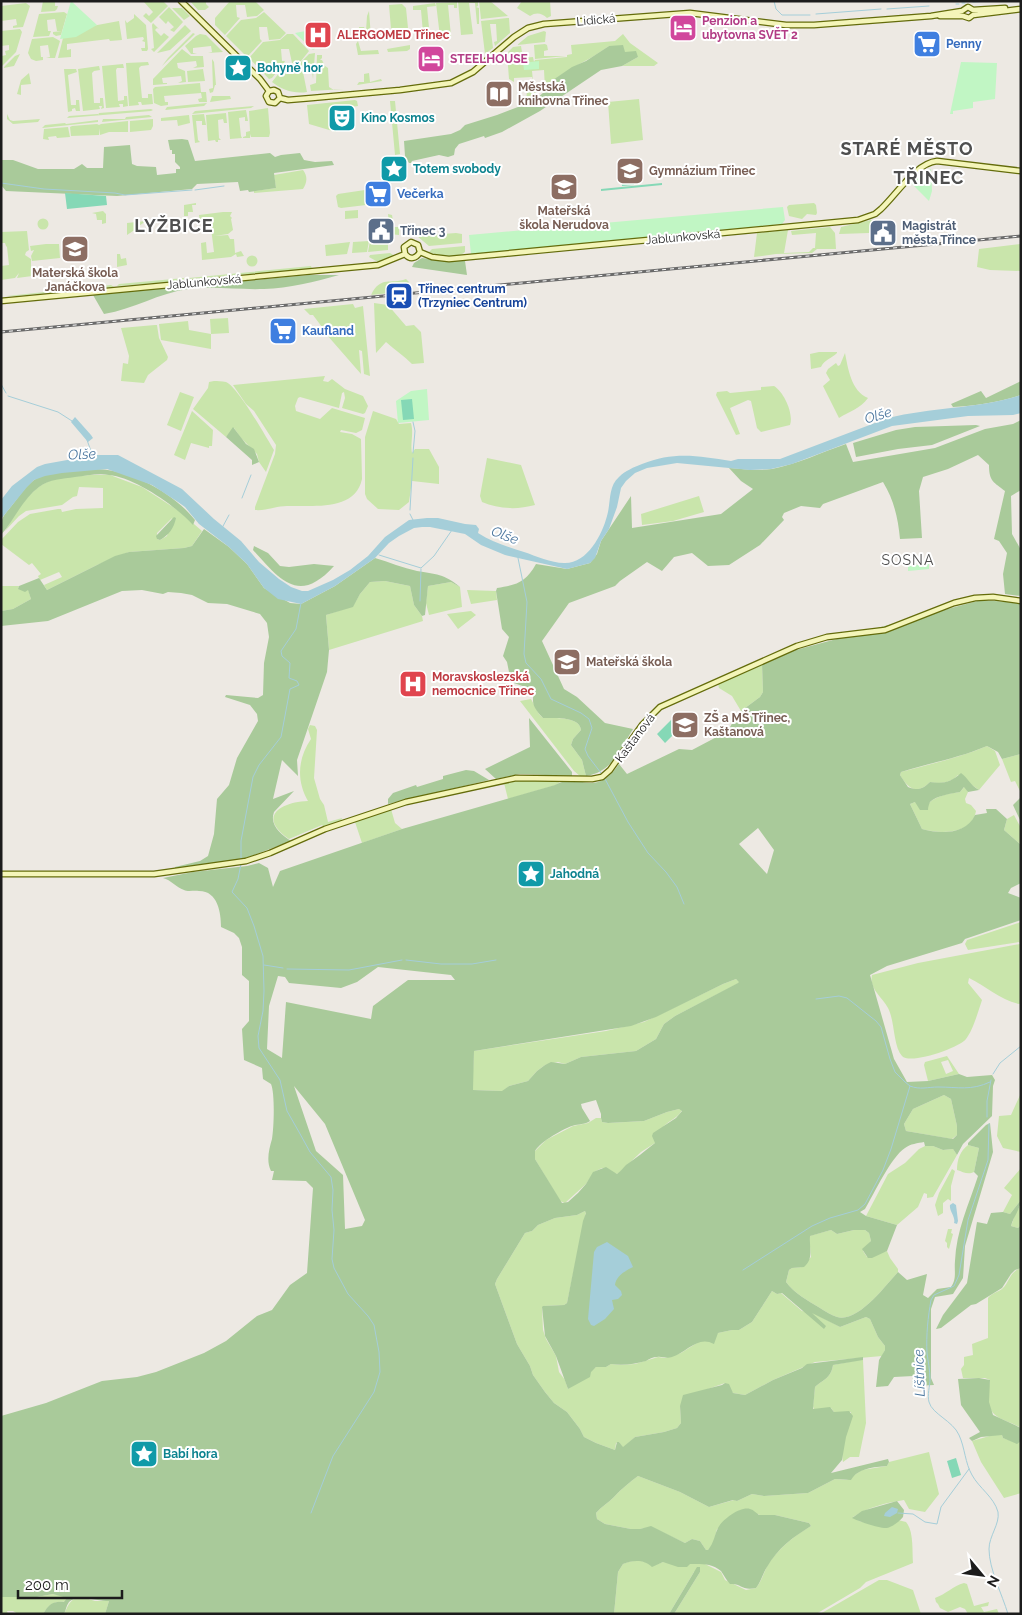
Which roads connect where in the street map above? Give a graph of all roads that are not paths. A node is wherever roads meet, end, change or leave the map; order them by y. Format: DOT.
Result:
graph roads {
  1 [pos="181,1"];
  2 [pos="1021,8"];
  3 [pos="973,12"];
  4 [pos="963,14"];
  5 [pos="269,91"];
  6 [pos="280,98"];
  7 [pos="1021,171"];
  8 [pos="420,252"];
  9 [pos="405,254"];
  10 [pos="1,300"];
  11 [pos="1021,601"];
  12 [pos="1,874"];
  1 -- 5 [label="street"];
  2 -- 3 [label="street"];
  3 -- 4 [label="street"];
  3 -- 4 [label="street"];
  4 -- 6 [label="street, Lidická"];
  5 -- 6 [label="street"];
  5 -- 6 [label="street"];
  7 -- 8 [label="street, Jablunkovská"];
  8 -- 9 [label="street, Jablunkovská"];
  8 -- 9 [label="street, Jablunkovská"];
  9 -- 10 [label="street, Jablunkovská"];
  11 -- 12 [label="street, Kaštanová"];
}
